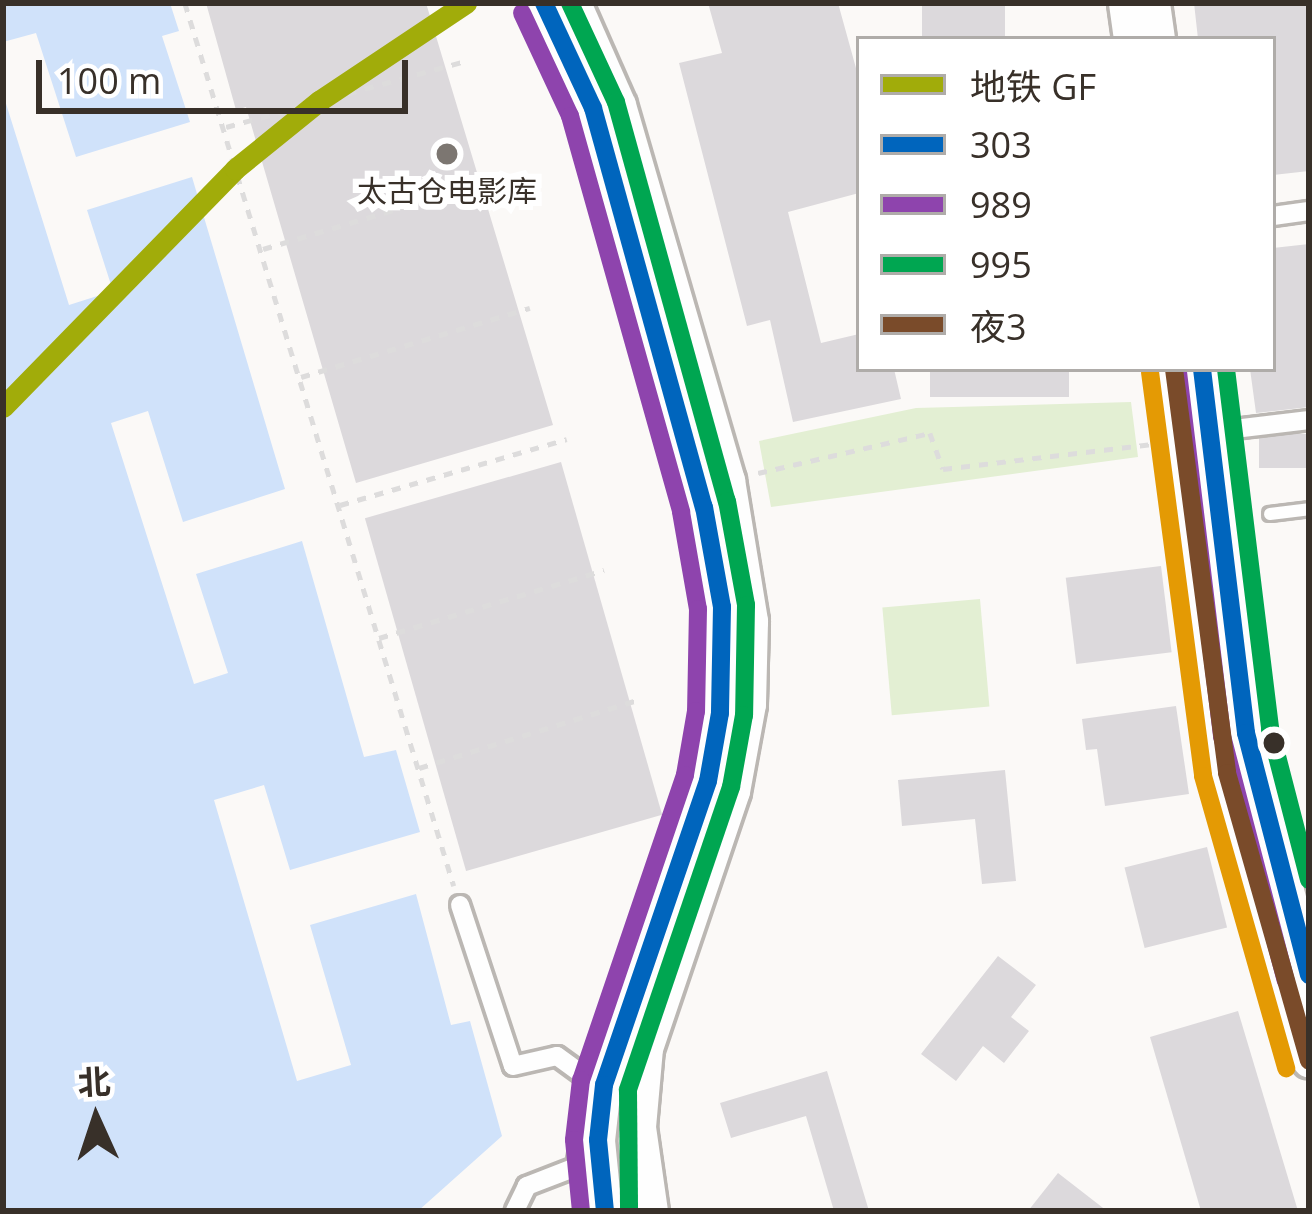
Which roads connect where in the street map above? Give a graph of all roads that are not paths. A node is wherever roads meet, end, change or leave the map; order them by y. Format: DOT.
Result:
graph roads {
  1 [pos="544,3"];
  2 [pos="574,3"];
  3 [pos="1125,3"];
  4 [pos="1153,3"];
  5 [pos="1130,36"];
  6 [pos="1158,36"];
  7 [pos="1309,211"];
  8 [pos="1276,216"];
  9 [pos="1175,372"];
  10 [pos="1202,372"];
  11 [pos="1309,420"];
  12 [pos="1196,436"];
  13 [pos="1309,509"];
  14 [pos="1270,514"];
  15 [pos="460,905"];
  16 [pos="1309,974"];
  17 [pos="1309,1061"];
  18 [pos="514,1210"];
  19 [pos="605,1211"];
  20 [pos="650,1211"];
  1 -- 19 [label="street"];
  2 -- 20 [label="street"];
  3 -- 5 [label="street"];
  4 -- 6 [label="street"];
  7 -- 8 [label="street"];
  9 -- 12 [label="street"];
  10 -- 12 [label="street"];
  11 -- 12 [label="street"];
  12 -- 16 [label="street"];
  12 -- 17 [label="street"];
  13 -- 14 [label="lane"];
  15 -- 18 [label="street"];
}
